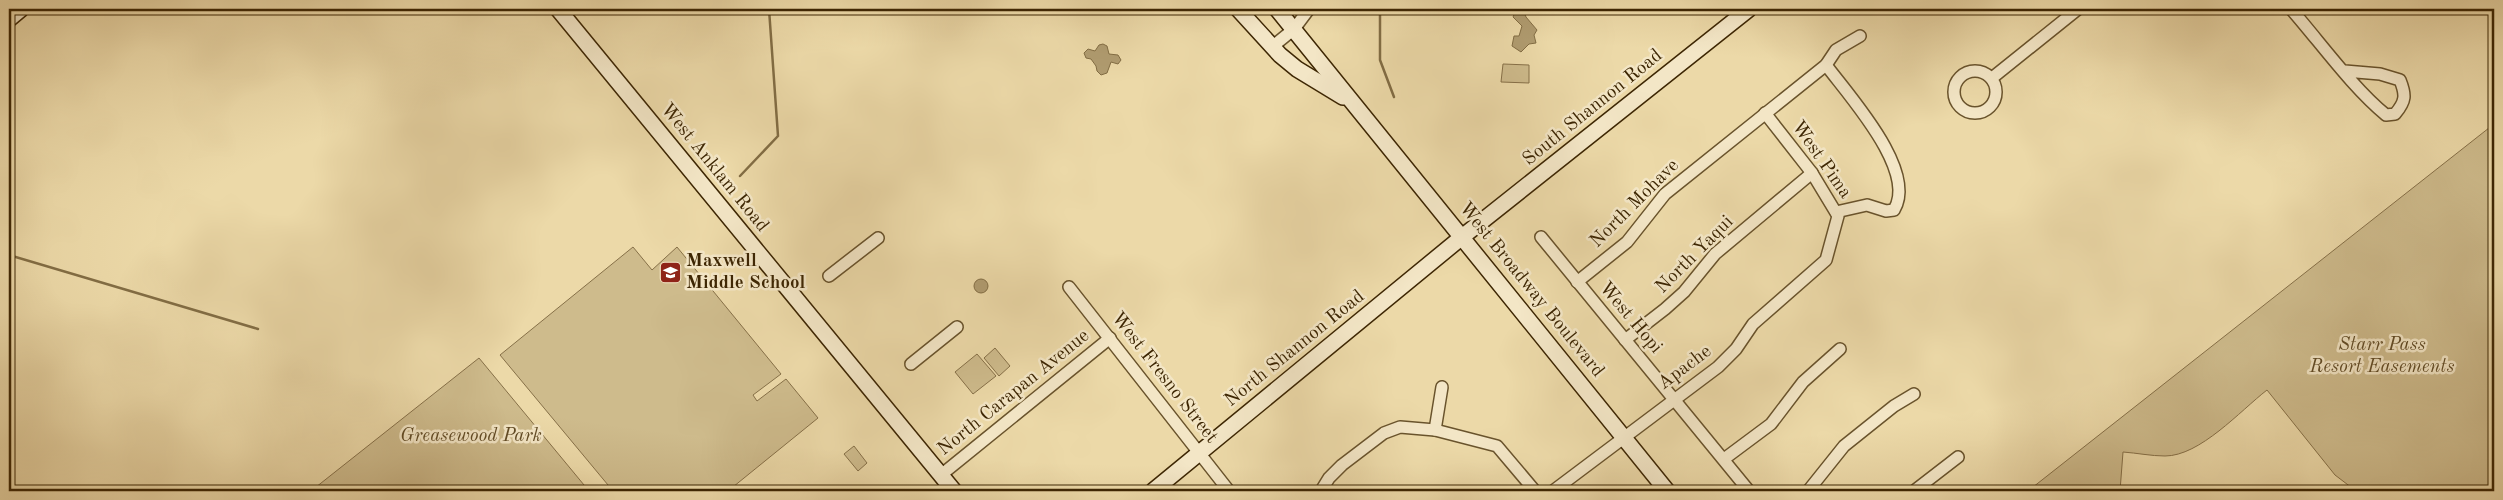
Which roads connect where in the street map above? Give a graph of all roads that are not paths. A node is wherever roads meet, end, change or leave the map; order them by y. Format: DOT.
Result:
graph roads {
  1 [pos="21,9"];
  2 [pos="558,9"];
  3 [pos="1238,9"];
  4 [pos="1277,9"];
  5 [pos="1309,9"];
  6 [pos="1749,9"];
  7 [pos="2078,9"];
  8 [pos="2292,9"];
  9 [pos="9,19"];
  10 [pos="1294,29"];
  11 [pos="1860,36"];
  12 [pos="1272,47"];
  13 [pos="1826,65"];
  14 [pos="2345,71"];
  15 [pos="1992,78"];
  16 [pos="1765,113"];
  17 [pos="1363,114"];
  18 [pos="1812,173"];
  19 [pos="1836,212"];
  20 [pos="1462,237"];
  21 [pos="1541,237"];
  22 [pos="878,238"];
  23 [pos="1826,260"];
  24 [pos="829,276"];
  25 [pos="1577,282"];
  26 [pos="1069,288"];
  27 [pos="957,327"];
  28 [pos="1110,338"];
  29 [pos="1625,340"];
  30 [pos="1840,349"];
  31 [pos="911,364"];
  32 [pos="1442,387"];
  33 [pos="1914,394"];
  34 [pos="1674,398"];
  35 [pos="1435,430"];
  36 [pos="1624,438"];
  37 [pos="1201,452"];
  38 [pos="1958,457"];
  39 [pos="1724,459"];
  40 [pos="941,475"];
  41 [pos="954,491"];
  42 [pos="1152,491"];
  43 [pos="1229,491"];
  44 [pos="1321,491"];
  45 [pos="1535,491"];
  46 [pos="1554,491"];
  47 [pos="1667,491"];
  48 [pos="1749,491"];
  49 [pos="1808,491"];
  50 [pos="1914,491"];
  1 -- 9 [label="street"];
  2 -- 40 [label="street, West Anklam Road"];
  3 -- 12 [label="street, West Broadway Boulevard"];
  4 -- 10 [label="street, West Broadway Boulevard"];
  5 -- 10 [label="street"];
  6 -- 20 [label="street, South Shannon Road"];
  7 -- 15 [label="street"];
  8 -- 14 [label="street"];
  10 -- 12 [label="street"];
  10 -- 17 [label="street, West Broadway Boulevard"];
  11 -- 13 [label="street, North Mohave"];
  12 -- 17 [label="street, West Broadway Boulevard"];
  13 -- 16 [label="street, North Mohave"];
  13 -- 19 [label="street"];
  14 -- 14 [label="street"];
  16 -- 18 [label="street, West Pima"];
  16 -- 25 [label="street, North Mohave"];
  17 -- 20 [label="street, West Broadway Boulevard"];
  18 -- 19 [label="street, West Pima"];
  18 -- 29 [label="street, North Yaqui"];
  19 -- 23 [label="street, West Pima"];
  20 -- 36 [label="street, West Broadway Boulevard"];
  20 -- 37 [label="street, North Shannon Road"];
  21 -- 25 [label="street, West Hopi"];
  22 -- 24 [label="street"];
  23 -- 34 [label="street, Apache"];
  25 -- 29 [label="street, West Hopi"];
  26 -- 28 [label="street, West Fresno Street"];
  27 -- 31 [label="street"];
  28 -- 37 [label="street, West Fresno Street"];
  28 -- 40 [label="street, North Carapan Avenue"];
  29 -- 34 [label="street, West Hopi"];
  30 -- 39 [label="street"];
  32 -- 35 [label="street"];
  33 -- 49 [label="street"];
  34 -- 36 [label="street, Apache"];
  34 -- 39 [label="street, West Hopi"];
  35 -- 44 [label="street"];
  35 -- 45 [label="street"];
  36 -- 46 [label="street, Apache"];
  36 -- 47 [label="street, West Broadway Boulevard"];
  37 -- 42 [label="street, North Shannon Road"];
  37 -- 43 [label="street, West Fresno Street"];
  38 -- 50 [label="street"];
  39 -- 48 [label="street, West Hopi"];
  40 -- 41 [label="street, West Anklam Road"];
}
